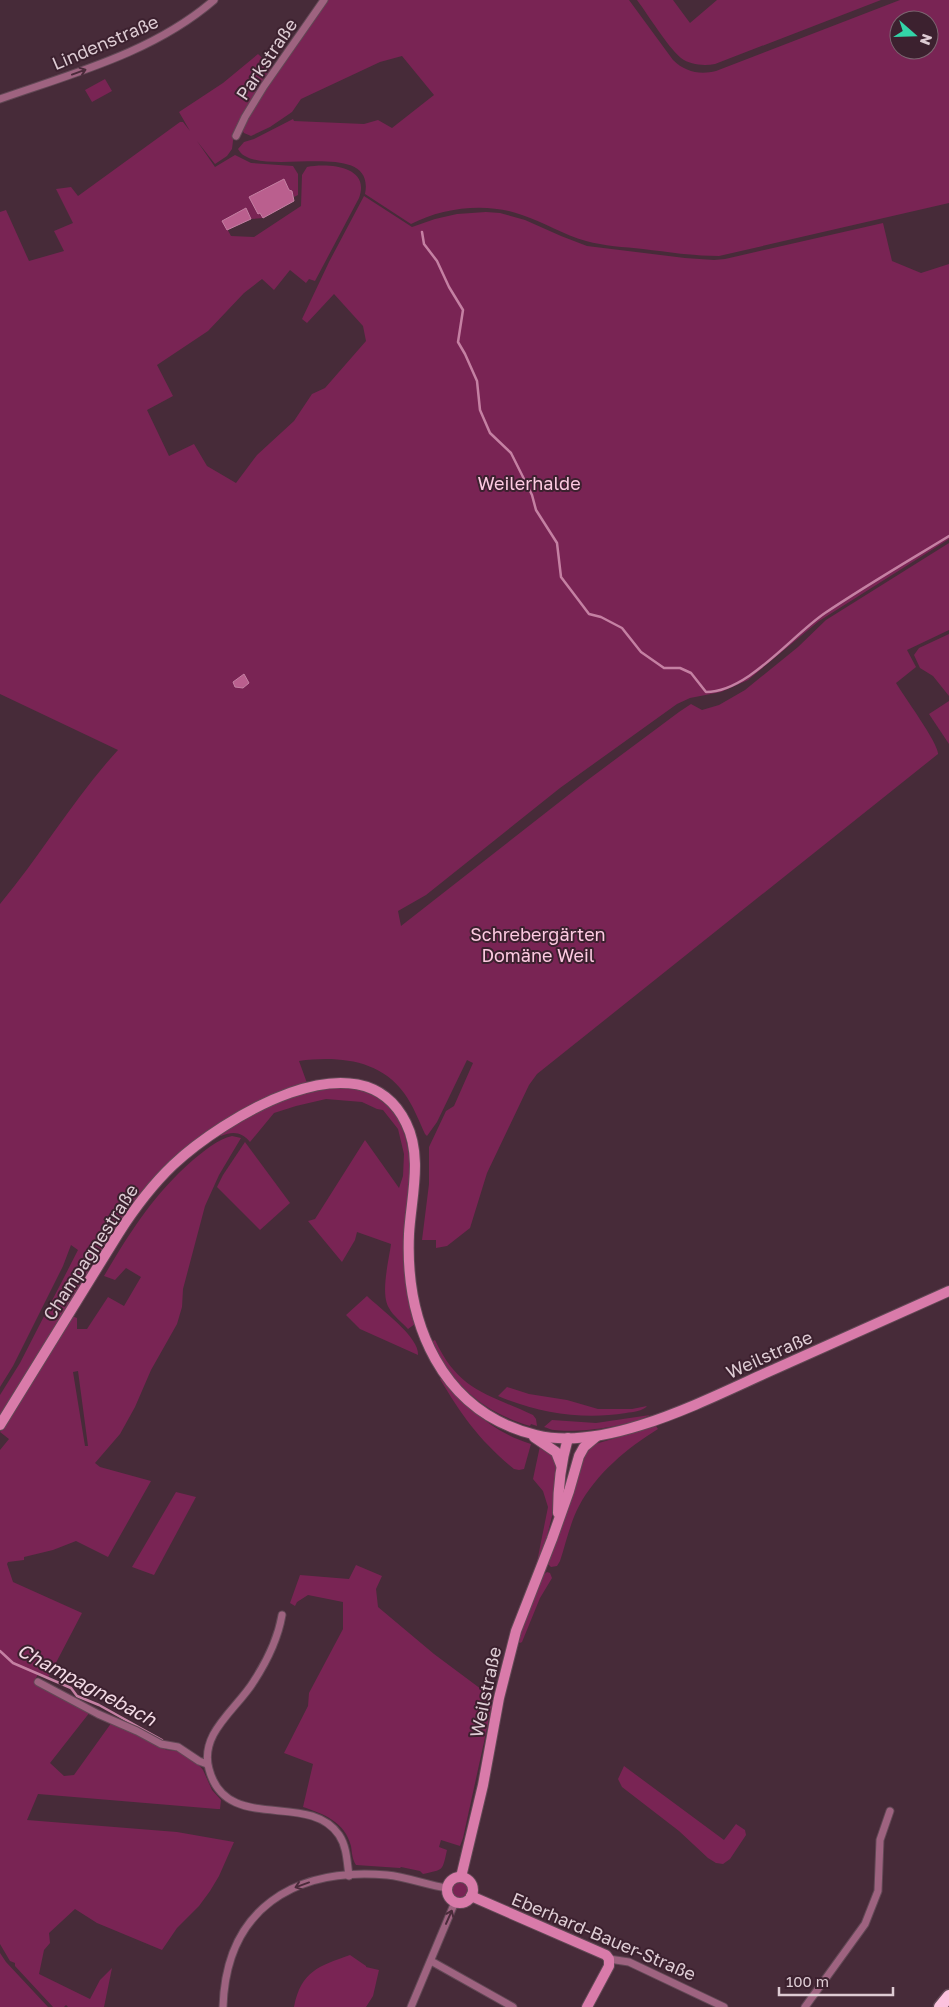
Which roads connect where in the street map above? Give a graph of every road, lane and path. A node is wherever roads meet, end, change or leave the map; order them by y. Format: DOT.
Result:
graph roads {
  1 [pos="214,0"];
  2 [pos="324,0"];
  3 [pos="0,99"];
  4 [pos="236,136"];
  5 [pos="949,1291"];
  6 [pos="0,1425"];
  7 [pos="598,1435"];
  8 [pos="568,1438"];
  9 [pos="550,1442"];
  10 [pos="562,1467"];
  11 [pos="574,1467"];
  12 [pos="559,1518"];
  13 [pos="282,1615"];
  14 [pos="38,1682"];
  15 [pos="208,1764"];
  16 [pos="890,1811"];
  17 [pos="350,1876"];
  18 [pos="461,1877"];
  19 [pos="447,1888"];
  20 [pos="471,1896"];
  21 [pos="455,1902"];
  22 [pos="609,1959"];
  23 [pos="431,1961"];
  24 [pos="949,1996"];
  25 [pos="224,2007"];
  26 [pos="410,2007"];
  27 [pos="513,2007"];
  28 [pos="587,2007"];
  29 [pos="724,2007"];
  30 [pos="805,2007"];
  31 [pos="940,2007"];
  3 -- 1 [label="street, Lindenstraße, one-way"];
  2 -- 4 [label="street, Parkstraße"];
  5 -- 7 [label="main road, Weilstraße"];
  6 -- 9 [label="main road, Champagnestraße"];
  7 -- 8 [label="main road, Weilstraße"];
  7 -- 11 [label="main road, Weilstraße"];
  8 -- 9 [label="main road, Champagnestraße"];
  8 -- 10 [label="main road, Weilstraße"];
  8 -- 11 [label="main road"];
  9 -- 10 [label="main road"];
  10 -- 12 [label="main road, Weilstraße"];
  11 -- 12 [label="main road, Weilstraße"];
  12 -- 18 [label="main road, Weilstraße"];
  13 -- 15 [label="street"];
  14 -- 15 [label="street"];
  15 -- 17 [label="street"];
  16 -- 30 [label="street"];
  17 -- 19 [label="street"];
  17 -- 25 [label="street, one-way"];
  18 -- 19 [label="main road"];
  18 -- 20 [label="main road"];
  19 -- 21 [label="main road"];
  20 -- 21 [label="main road"];
  20 -- 22 [label="main road, Eberhard-Bauer-Straße"];
  23 -- 21 [label="street, one-way"];
  22 -- 28 [label="main road"];
  22 -- 29 [label="street, Eberhard-Bauer-Straße"];
  23 -- 26 [label="street"];
  23 -- 27 [label="street"];
  24 -- 31 [label="highway"];
}
